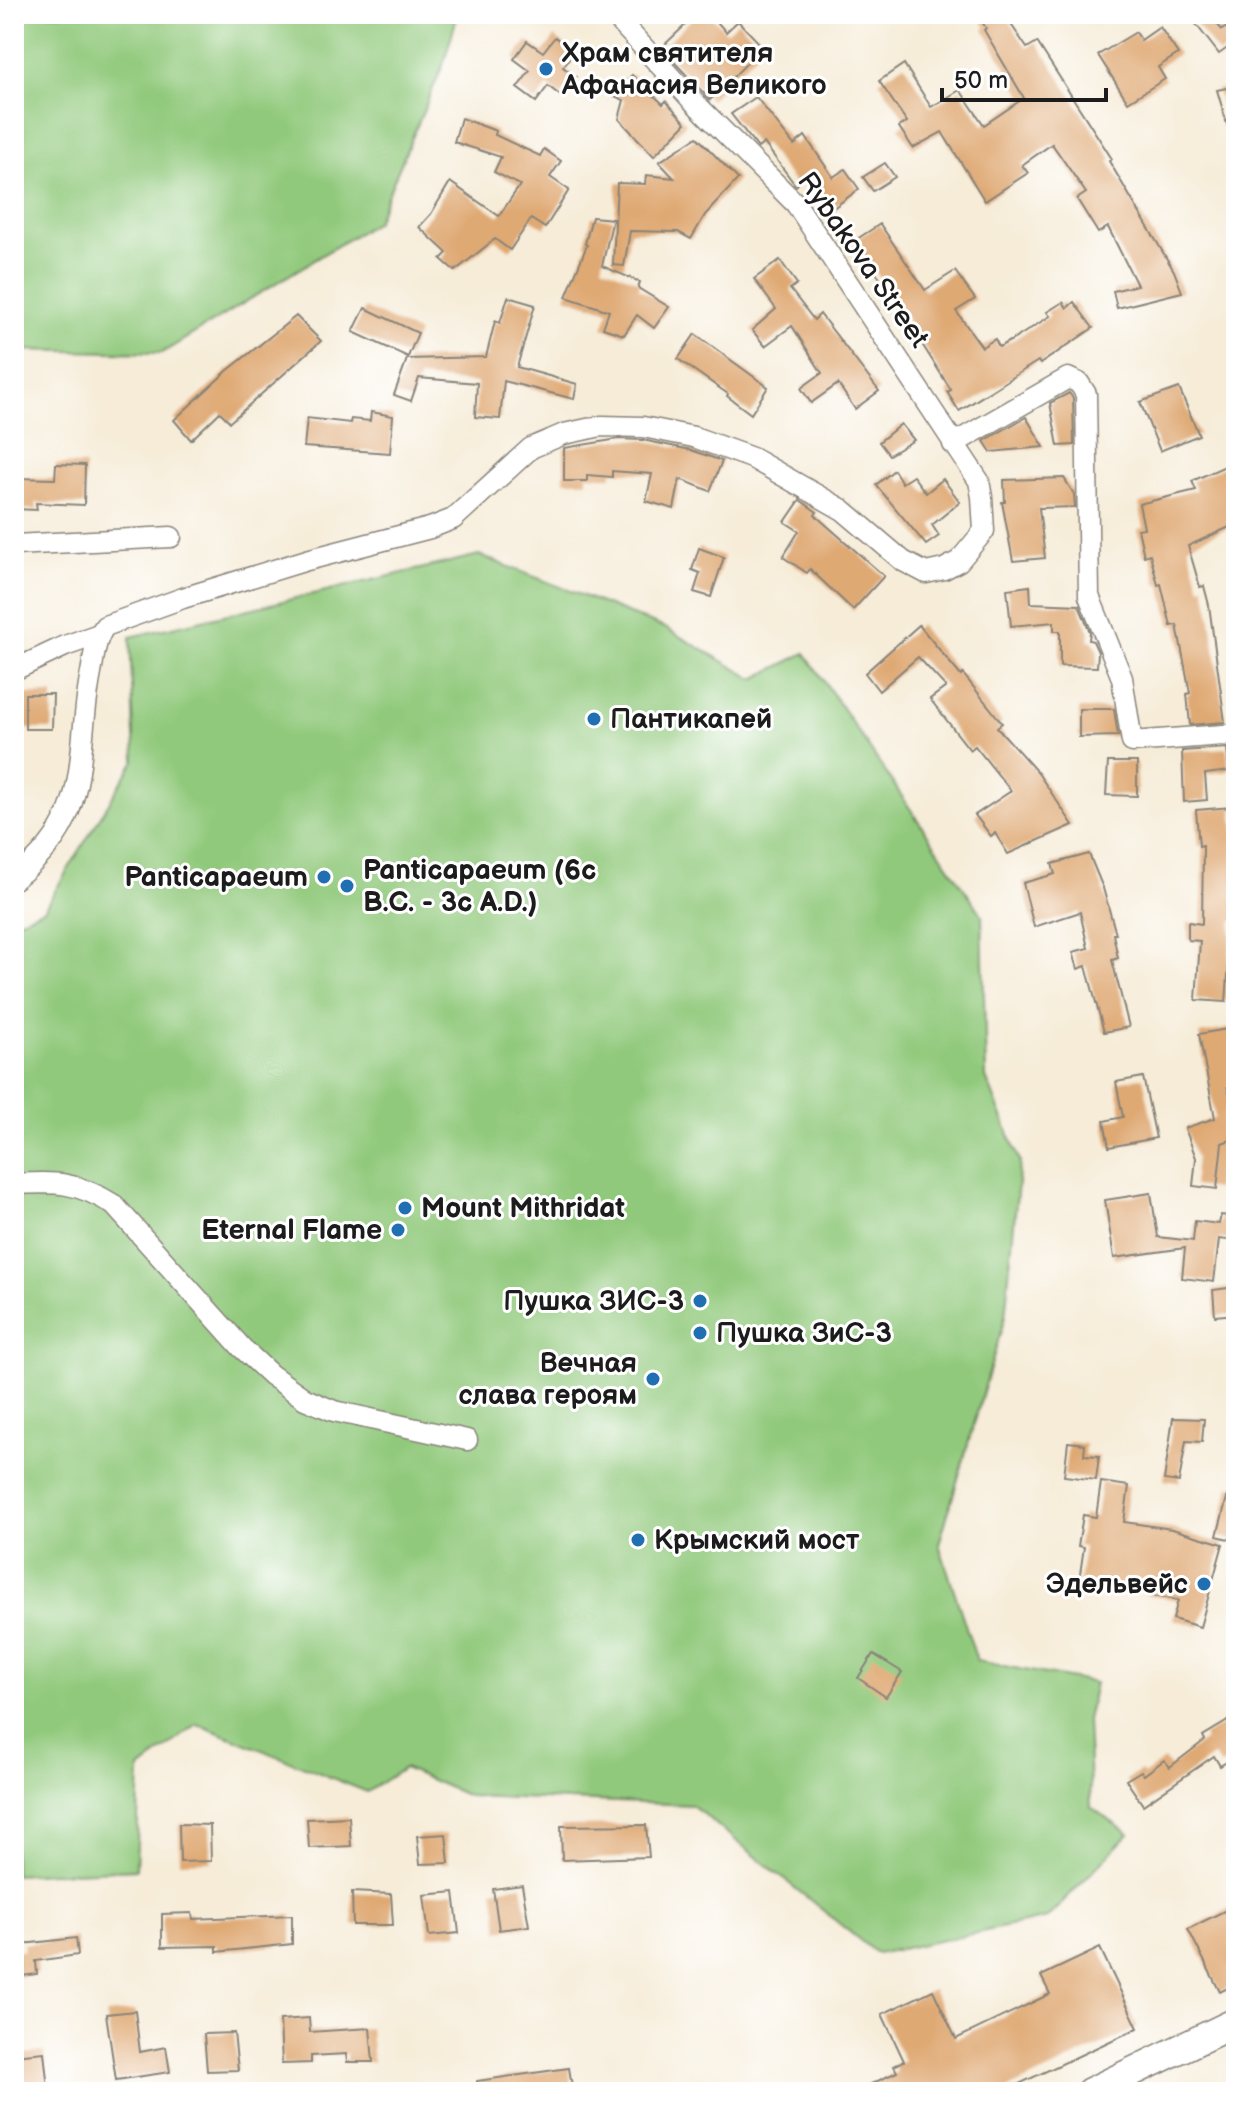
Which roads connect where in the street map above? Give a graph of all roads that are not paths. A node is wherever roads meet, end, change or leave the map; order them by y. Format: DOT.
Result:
graph roads {
  1 [pos="613,14"];
  2 [pos="953,444"];
  3 [pos="171,537"];
  4 [pos="14,545"];
  5 [pos="99,634"];
  6 [pos="14,670"];
  7 [pos="1236,734"];
  8 [pos="14,879"];
  9 [pos="14,1184"];
  10 [pos="467,1440"];
  11 [pos="1236,2022"];
  12 [pos="1090,2092"];
  1 -- 2 [label="street, Rybakova Street"];
  2 -- 5 [label="street, Rybakova Street"];
  2 -- 7 [label="street"];
  3 -- 4 [label="street"];
  5 -- 6 [label="street"];
  5 -- 8 [label="street"];
  9 -- 10 [label="street"];
  11 -- 12 [label="main road"];
}
